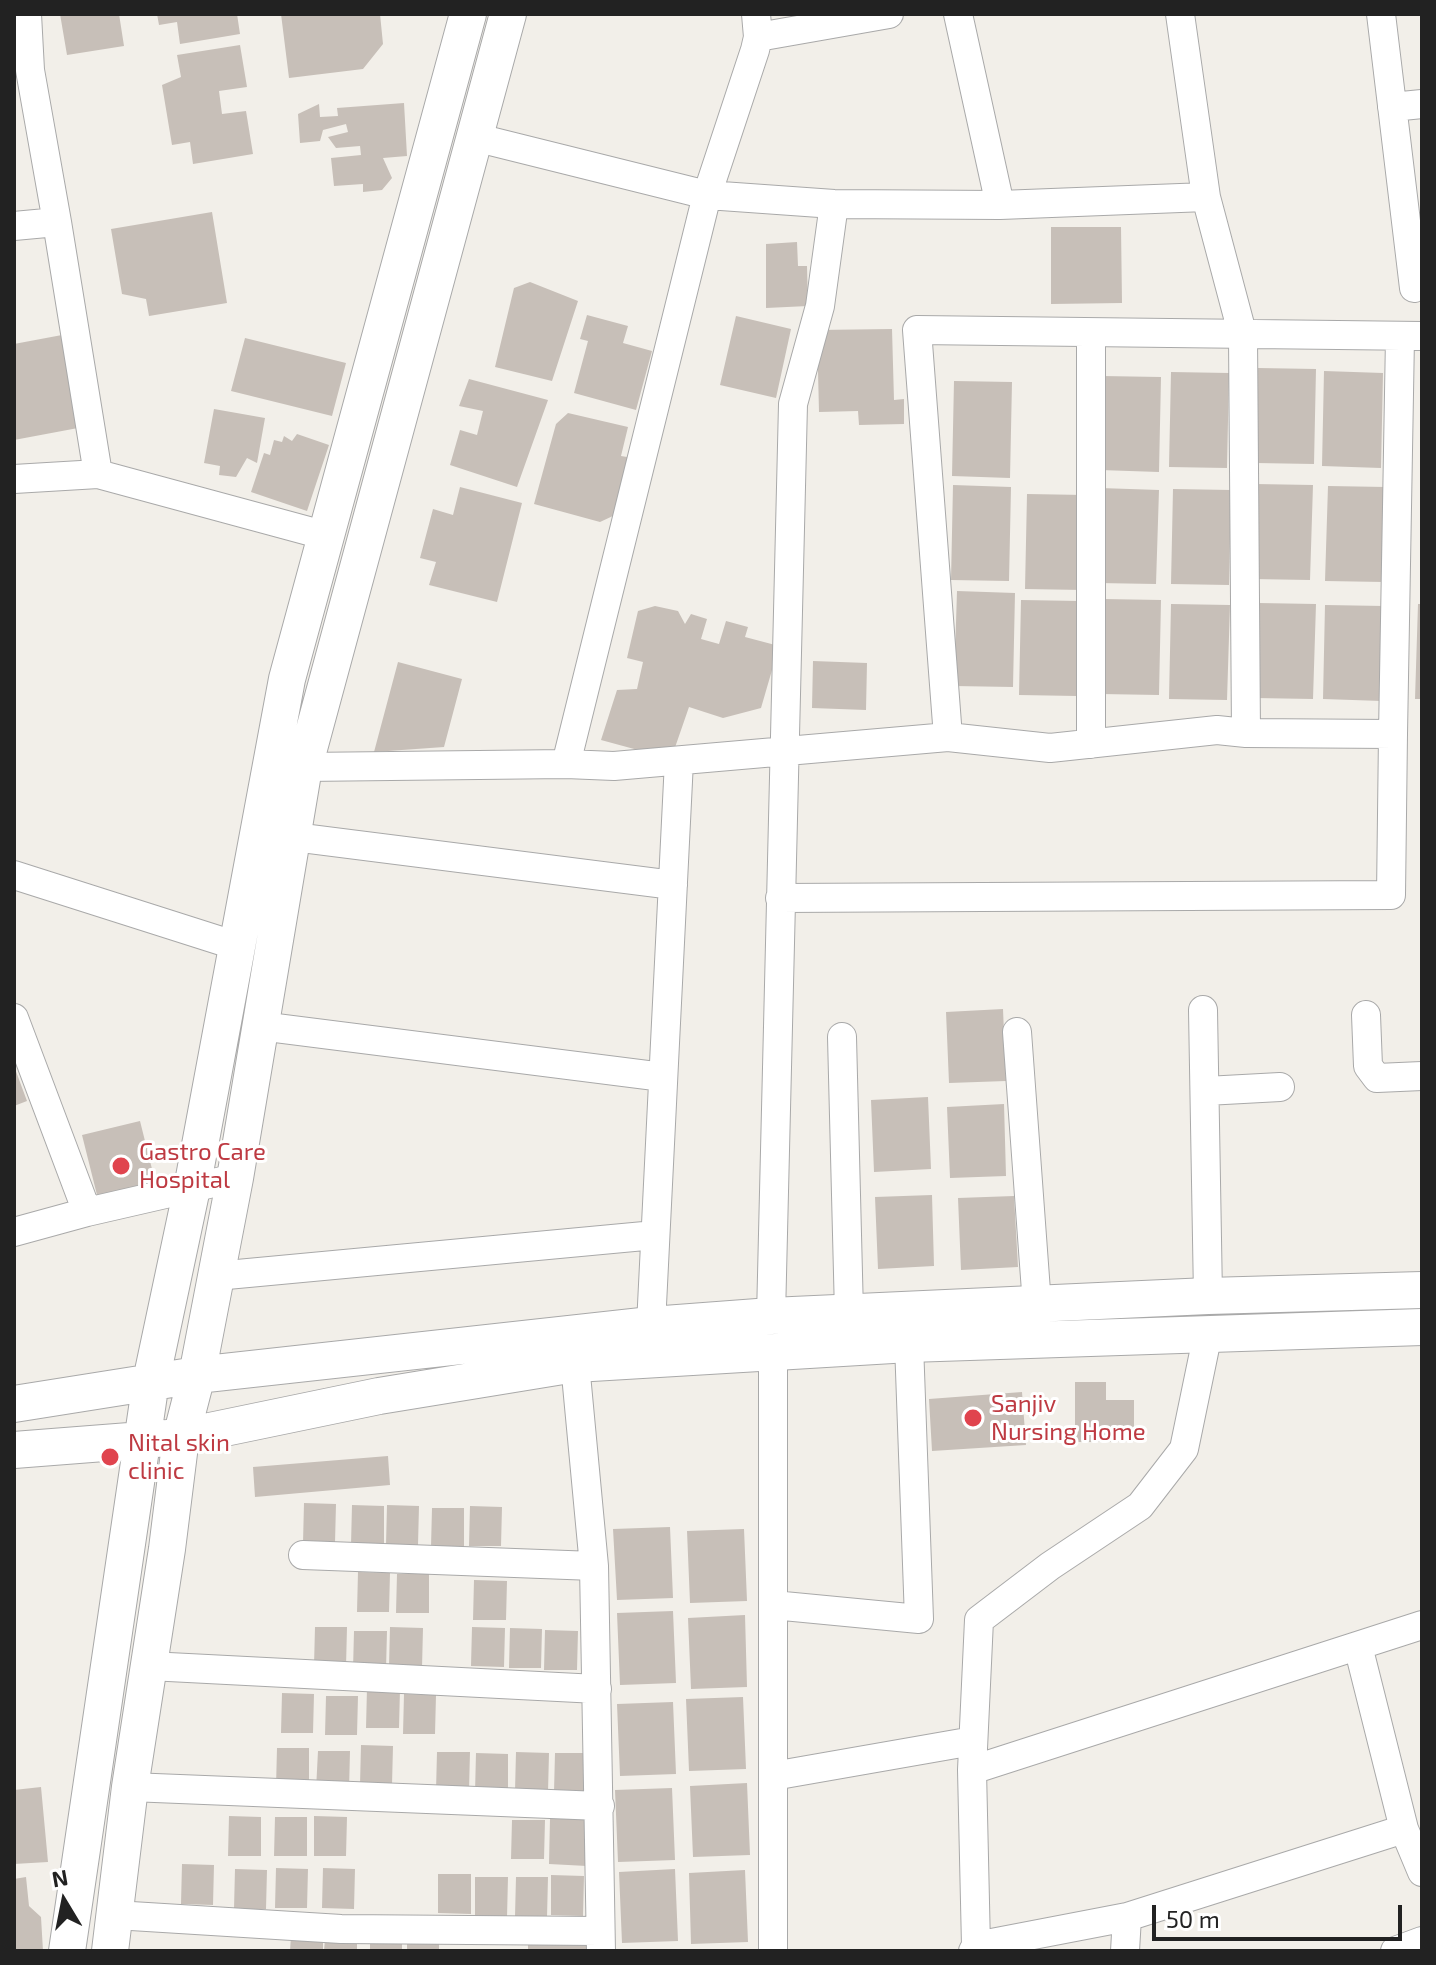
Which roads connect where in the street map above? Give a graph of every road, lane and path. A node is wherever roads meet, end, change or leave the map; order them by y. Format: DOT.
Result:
graph roads {
  1 [pos="27,14"];
  2 [pos="468,14"];
  3 [pos="508,14"];
  4 [pos="889,14"];
  5 [pos="958,14"];
  6 [pos="1180,14"];
  7 [pos="1381,14"];
  8 [pos="757,26"];
  9 [pos="1422,104"];
  10 [pos="1392,107"];
  11 [pos="474,137"];
  12 [pos="707,195"];
  13 [pos="1206,197"];
  14 [pos="834,204"];
  15 [pos="1000,205"];
  16 [pos="57,222"];
  17 [pos="14,226"];
  18 [pos="1414,234"];
  19 [pos="1414,288"];
  20 [pos="1091,334"];
  21 [pos="1243,336"];
  22 [pos="1411,337"];
  23 [pos="98,474"];
  24 [pos="14,479"];
  25 [pos="327,536"];
  26 [pos="1246,733"];
  27 [pos="1393,734"];
  28 [pos="948,737"];
  29 [pos="1091,744"];
  30 [pos="783,752"];
  31 [pos="679,761"];
  32 [pos="566,764"];
  33 [pos="304,767"];
  34 [pos="294,837"];
  35 [pos="14,875"];
  36 [pos="673,885"];
  37 [pos="780,898"];
  38 [pos="237,946"];
  39 [pos="1203,1010"];
  40 [pos="1366,1015"];
  41 [pos="14,1018"];
  42 [pos="260,1026"];
  43 [pos="1017,1032"];
  44 [pos="842,1037"];
  45 [pos="1422,1076"];
  46 [pos="663,1077"];
  47 [pos="1280,1087"];
  48 [pos="1206,1091"];
  49 [pos="235,1178"];
  50 [pos="192,1188"];
  51 [pos="87,1212"];
  52 [pos="14,1232"];
  53 [pos="655,1235"];
  54 [pos="216,1276"];
  55 [pos="1422,1290"];
  56 [pos="1208,1296"];
  57 [pos="1037,1305"];
  58 [pos="849,1313"];
  59 [pos="771,1316"];
  60 [pos="651,1325"];
  61 [pos="1422,1327"];
  62 [pos="1208,1333"];
  63 [pos="909,1344"];
  64 [pos="773,1352"];
  65 [pos="575,1364"];
  66 [pos="197,1375"];
  67 [pos="151,1381"];
  68 [pos="14,1404"];
  69 [pos="181,1437"];
  70 [pos="144,1440"];
  71 [pos="14,1450"];
  72 [pos="303,1555"];
  73 [pos="594,1566"];
  74 [pos="773,1605"];
  75 [pos="1422,1625"];
  76 [pos="1358,1646"];
  77 [pos="149,1666"];
  78 [pos="597,1689"];
  79 [pos="973,1741"];
  80 [pos="972,1770"];
  81 [pos="773,1776"];
  82 [pos="130,1787"];
  83 [pos="600,1806"];
  84 [pos="1404,1829"];
  85 [pos="1422,1872"];
  86 [pos="115,1915"];
  87 [pos="1127,1917"];
  88 [pos="600,1941"];
  89 [pos="1422,1941"];
  90 [pos="975,1949"];
  91 [pos="67,1951"];
  92 [pos="110,1951"];
  93 [pos="773,1951"];
  94 [pos="1125,1951"];
  95 [pos="1395,1951"];
  1 -- 16 [label="street"];
  2 -- 25 [label="street"];
  3 -- 11 [label="street"];
  4 -- 8 [label="street"];
  5 -- 15 [label="street"];
  6 -- 13 [label="street"];
  7 -- 10 [label="street"];
  8 -- 12 [label="street"];
  9 -- 10 [label="street"];
  10 -- 18 [label="street"];
  11 -- 12 [label="street"];
  11 -- 33 [label="street"];
  12 -- 14 [label="street"];
  12 -- 32 [label="street"];
  13 -- 15 [label="street"];
  13 -- 21 [label="street"];
  14 -- 15 [label="street"];
  14 -- 30 [label="street"];
  16 -- 17 [label="street"];
  16 -- 23 [label="street"];
  18 -- 19 [label="street"];
  20 -- 21 [label="street"];
  20 -- 28 [label="street"];
  20 -- 29 [label="street"];
  21 -- 22 [label="street"];
  21 -- 26 [label="street"];
  22 -- 27 [label="street"];
  23 -- 24 [label="street"];
  23 -- 25 [label="street"];
  25 -- 38 [label="street"];
  26 -- 27 [label="street"];
  26 -- 29 [label="street"];
  27 -- 37 [label="street"];
  28 -- 29 [label="street"];
  28 -- 30 [label="street"];
  30 -- 31 [label="street"];
  30 -- 37 [label="street"];
  31 -- 32 [label="street"];
  31 -- 36 [label="street"];
  32 -- 33 [label="street"];
  33 -- 34 [label="street"];
  34 -- 36 [label="street"];
  34 -- 42 [label="street"];
  35 -- 38 [label="street"];
  36 -- 46 [label="street"];
  37 -- 59 [label="street"];
  38 -- 50 [label="street"];
  39 -- 48 [label="street"];
  40 -- 45 [label="street"];
  41 -- 51 [label="street"];
  42 -- 46 [label="street"];
  42 -- 49 [label="street"];
  43 -- 57 [label="street"];
  44 -- 58 [label="street"];
  46 -- 53 [label="street"];
  47 -- 48 [label="street"];
  48 -- 56 [label="street"];
  49 -- 50 [label="street"];
  49 -- 54 [label="street"];
  50 -- 51 [label="street"];
  50 -- 67 [label="street"];
  51 -- 52 [label="street"];
  53 -- 54 [label="street"];
  53 -- 60 [label="street"];
  54 -- 66 [label="street"];
  55 -- 56 [label="street"];
  56 -- 57 [label="street"];
  57 -- 58 [label="street"];
  58 -- 59 [label="street"];
  59 -- 60 [label="street"];
  60 -- 66 [label="street"];
  61 -- 62 [label="street"];
  62 -- 63 [label="street"];
  62 -- 79 [label="street"];
  63 -- 64 [label="street"];
  63 -- 74 [label="street"];
  64 -- 65 [label="street"];
  64 -- 74 [label="street"];
  65 -- 69 [label="street"];
  65 -- 73 [label="street"];
  66 -- 67 [label="street"];
  66 -- 69 [label="street"];
  67 -- 68 [label="street"];
  67 -- 70 [label="street"];
  69 -- 70 [label="street"];
  69 -- 77 [label="street"];
  70 -- 71 [label="street"];
  70 -- 91 [label="street"];
  72 -- 73 [label="street"];
  73 -- 78 [label="street"];
  74 -- 81 [label="street"];
  75 -- 76 [label="street"];
  76 -- 80 [label="street"];
  76 -- 84 [label="street"];
  77 -- 78 [label="street"];
  77 -- 82 [label="street"];
  78 -- 83 [label="street"];
  79 -- 80 [label="street"];
  79 -- 81 [label="street"];
  80 -- 90 [label="street"];
  81 -- 93 [label="street"];
  82 -- 83 [label="street"];
  82 -- 86 [label="street"];
  83 -- 88 [label="street"];
  84 -- 85 [label="street"];
  84 -- 87 [label="street"];
  86 -- 88 [label="street"];
  86 -- 92 [label="street"];
  87 -- 90 [label="street"];
  87 -- 94 [label="street"];
  89 -- 95 [label="street"];
}
